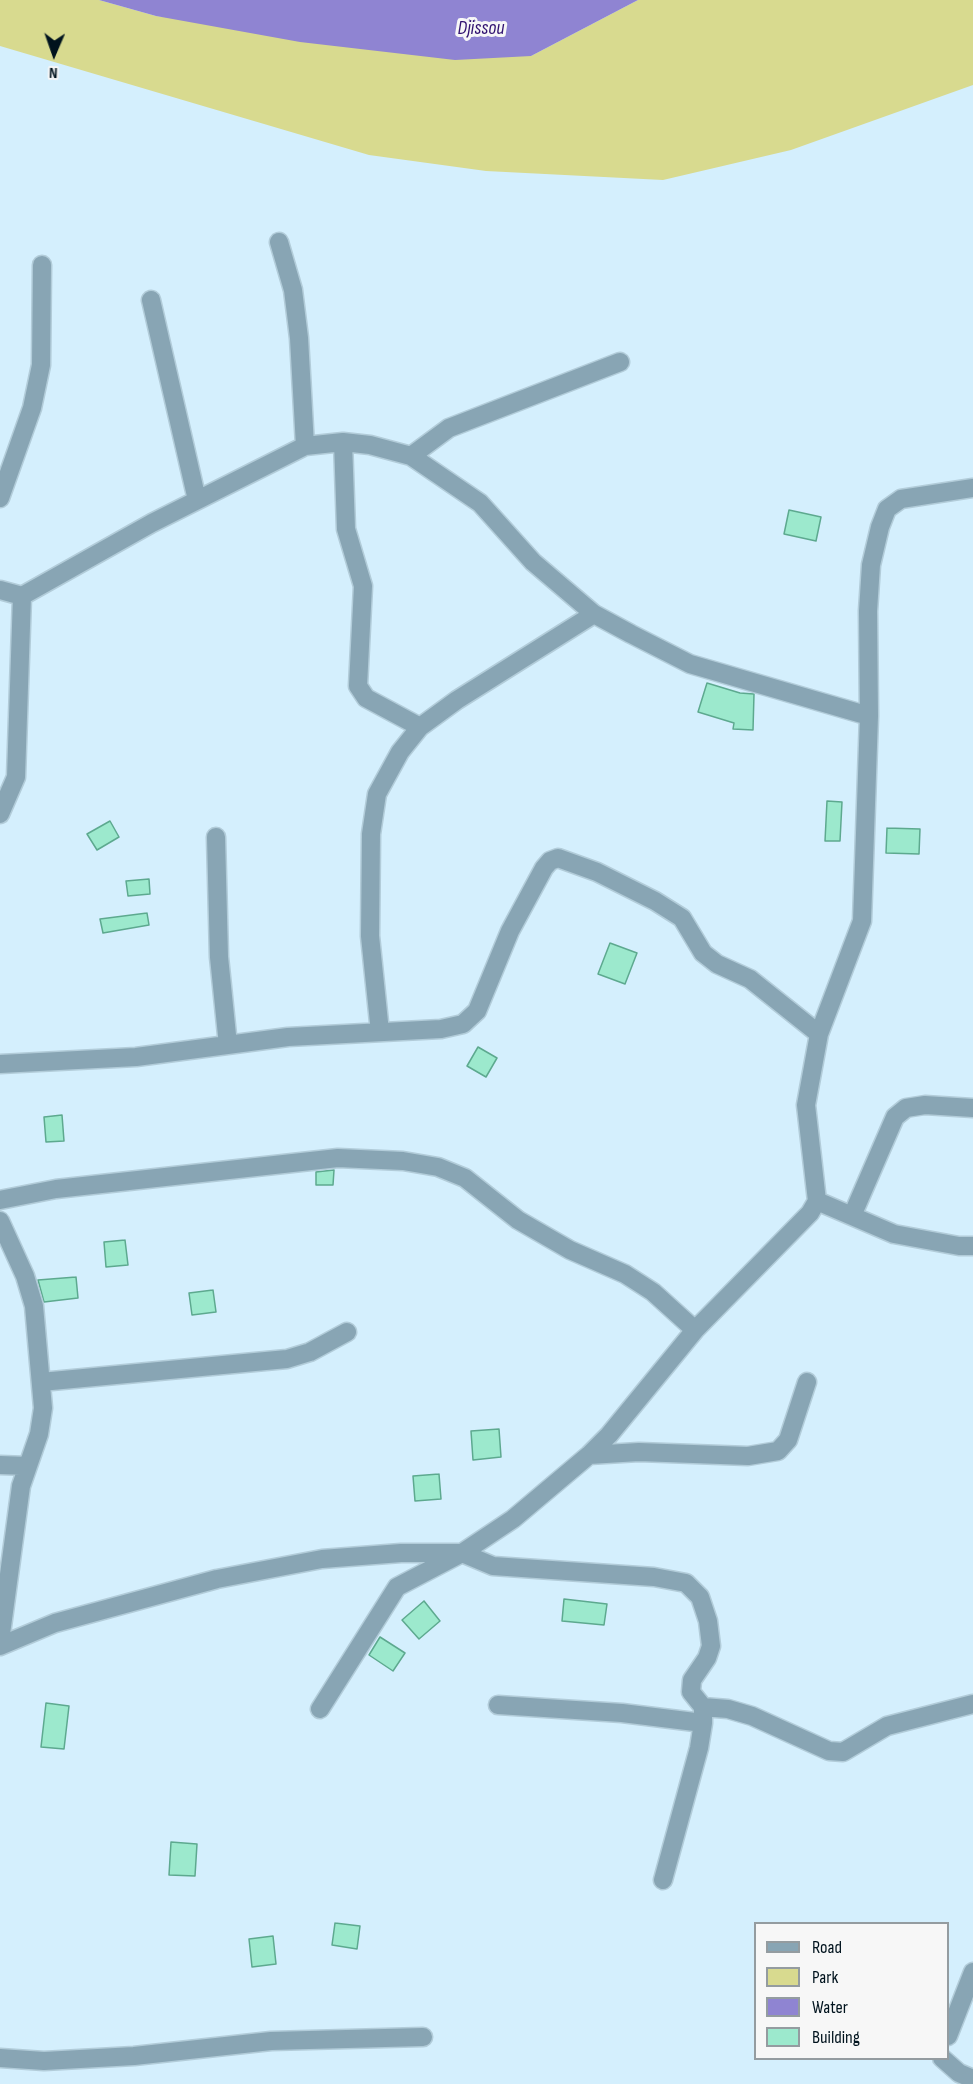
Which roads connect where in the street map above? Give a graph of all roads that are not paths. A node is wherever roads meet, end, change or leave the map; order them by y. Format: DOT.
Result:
graph roads {
  1 [pos="279,242"];
  2 [pos="42,265"];
  3 [pos="151,300"];
  4 [pos="620,362"];
  5 [pos="343,442"];
  6 [pos="305,446"];
  7 [pos="411,456"];
  8 [pos="973,488"];
  9 [pos="0,498"];
  10 [pos="197,500"];
  11 [pos="0,590"];
  12 [pos="22,596"];
  13 [pos="594,614"];
  14 [pos="868,716"];
  15 [pos="420,727"];
  16 [pos="0,814"];
  17 [pos="216,837"];
  18 [pos="380,1032"];
  19 [pos="819,1034"];
  20 [pos="228,1045"];
  21 [pos="0,1064"];
  22 [pos="973,1108"];
  23 [pos="0,1200"];
  24 [pos="817,1201"];
  25 [pos="852,1216"];
  26 [pos="0,1221"];
  27 [pos="973,1246"];
  28 [pos="695,1330"];
  29 [pos="348,1332"];
  30 [pos="41,1382"];
  31 [pos="807,1382"];
  32 [pos="589,1455"];
  33 [pos="0,1465"];
  34 [pos="28,1466"];
  35 [pos="462,1553"];
  36 [pos="0,1634"];
  37 [pos="973,1704"];
  38 [pos="498,1705"];
  39 [pos="320,1708"];
  40 [pos="703,1715"];
  41 [pos="663,1880"];
  42 [pos="973,1972"];
  43 [pos="949,2033"];
  44 [pos="423,2037"];
  45 [pos="0,2058"];
  46 [pos="944,2060"];
  47 [pos="962,2079"];
  1 -- 6 [label="street"];
  2 -- 9 [label="street"];
  3 -- 10 [label="street"];
  4 -- 7 [label="street"];
  5 -- 6 [label="street"];
  5 -- 7 [label="street"];
  5 -- 15 [label="street"];
  6 -- 10 [label="street"];
  7 -- 13 [label="street"];
  8 -- 14 [label="street"];
  10 -- 12 [label="street"];
  11 -- 12 [label="street"];
  12 -- 16 [label="street"];
  13 -- 14 [label="street"];
  13 -- 15 [label="street"];
  14 -- 19 [label="street"];
  15 -- 18 [label="street"];
  17 -- 20 [label="street"];
  18 -- 19 [label="street"];
  18 -- 20 [label="street"];
  19 -- 24 [label="street"];
  20 -- 21 [label="street"];
  22 -- 25 [label="street"];
  23 -- 28 [label="street"];
  24 -- 25 [label="street"];
  24 -- 28 [label="street"];
  25 -- 27 [label="street"];
  26 -- 30 [label="street"];
  28 -- 32 [label="street"];
  29 -- 30 [label="street"];
  30 -- 34 [label="street"];
  31 -- 32 [label="street"];
  32 -- 35 [label="street"];
  33 -- 34 [label="street"];
  34 -- 36 [label="street"];
  35 -- 36 [label="street"];
  35 -- 39 [label="street"];
  35 -- 40 [label="street"];
  37 -- 40 [label="street"];
  38 -- 40 [label="street"];
  40 -- 41 [label="street"];
  42 -- 43 [label="street"];
  44 -- 45 [label="street"];
  46 -- 47 [label="street"];
}
